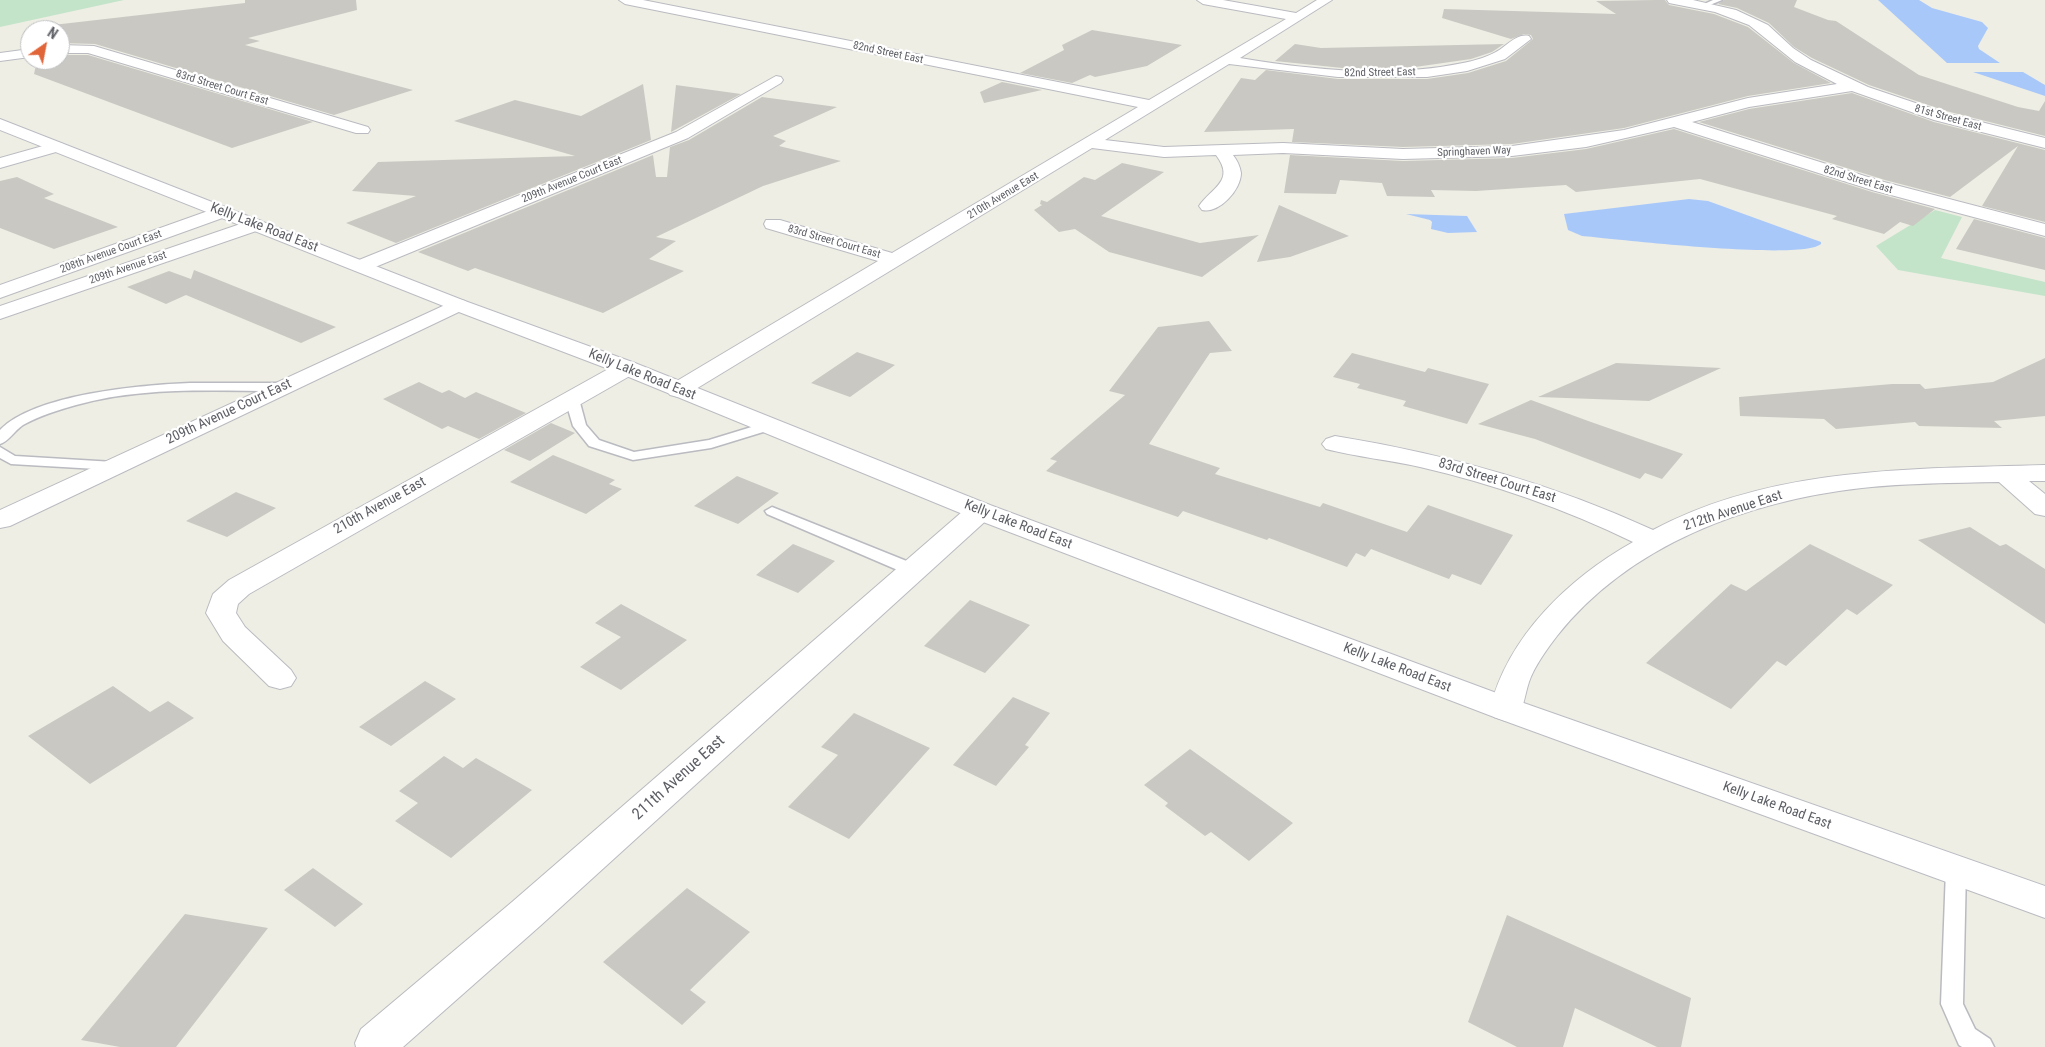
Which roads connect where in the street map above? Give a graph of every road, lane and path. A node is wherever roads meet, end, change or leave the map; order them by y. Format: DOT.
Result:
graph roads {
  1 [pos="625,0"];
  2 [pos="1203,0"];
  3 [pos="1326,0"];
  4 [pos="1673,0"];
  5 [pos="1719,0"];
  6 [pos="1703,6"];
  7 [pos="1298,17"];
  8 [pos="1524,39"];
  9 [pos="70,49"];
  10 [pos="20,54"];
  11 [pos="0,57"];
  12 [pos="1229,60"];
  13 [pos="776,80"];
  14 [pos="1852,86"];
  15 [pos="1152,104"];
  16 [pos="1674,122"];
  17 [pos="0,124"];
  18 [pos="362,130"];
  19 [pos="1090,143"];
  20 [pos="2045,143"];
  21 [pos="57,147"];
  22 [pos="1222,150"];
  23 [pos="0,163"];
  24 [pos="1208,206"];
  25 [pos="222,212"];
  26 [pos="773,224"];
  27 [pos="256,225"];
  28 [pos="2045,230"];
  29 [pos="896,260"];
  30 [pos="361,266"];
  31 [pos="0,292"];
  32 [pos="458,305"];
  33 [pos="0,313"];
  34 [pos="627,368"];
  35 [pos="282,388"];
  36 [pos="678,390"];
  37 [pos="572,399"];
  38 [pos="768,426"];
  39 [pos="0,440"];
  40 [pos="1335,444"];
  41 [pos="0,451"];
  42 [pos="114,466"];
  43 [pos="2045,472"];
  44 [pos="2005,474"];
  45 [pos="2045,508"];
  46 [pos="772,511"];
  47 [pos="980,511"];
  48 [pos="0,520"];
  49 [pos="1653,541"];
  50 [pos="913,570"];
  51 [pos="280,678"];
  52 [pos="1506,709"];
  53 [pos="1956,870"];
  54 [pos="2045,902"];
  55 [pos="376,1043"];
  56 [pos="1982,1047"];
  1 -- 15 [label="street, 82nd Street East"];
  2 -- 7 [label="street"];
  3 -- 7 [label="street, 210th Avenue East"];
  4 -- 6 [label="street"];
  5 -- 6 [label="lane"];
  6 -- 14 [label="street"];
  7 -- 12 [label="street, 210th Avenue East"];
  8 -- 12 [label="street, 82nd Street East"];
  9 -- 18 [label="street, 83rd Street Court East"];
  10 -- 11 [label="street"];
  12 -- 15 [label="street, 210th Avenue East"];
  13 -- 30 [label="street, 209th Avenue Court East"];
  14 -- 16 [label="street, Springhaven Way"];
  14 -- 20 [label="street, 81st Street East"];
  15 -- 19 [label="street, 210th Avenue East"];
  16 -- 22 [label="street, Springhaven Way"];
  16 -- 28 [label="street, 82nd Street East"];
  17 -- 21 [label="street, Kelly Lake Road East"];
  19 -- 22 [label="street, Springhaven Way"];
  19 -- 29 [label="street, 210th Avenue East"];
  21 -- 23 [label="street"];
  21 -- 25 [label="street, Kelly Lake Road East"];
  22 -- 24 [label="street"];
  25 -- 27 [label="street, Kelly Lake Road East"];
  25 -- 31 [label="street, 208th Avenue Court East"];
  26 -- 29 [label="street, 83rd Street Court East"];
  27 -- 30 [label="street, Kelly Lake Road East"];
  27 -- 33 [label="street, 209th Avenue East"];
  29 -- 36 [label="street, 210th Avenue East"];
  30 -- 32 [label="street, Kelly Lake Road East"];
  32 -- 34 [label="street, Kelly Lake Road East"];
  32 -- 35 [label="street, 209th Avenue Court East"];
  34 -- 36 [label="street, Kelly Lake Road East"];
  34 -- 37 [label="street, 210th Avenue East"];
  35 -- 39 [label="lane"];
  35 -- 42 [label="street, 209th Avenue Court East"];
  36 -- 38 [label="street, Kelly Lake Road East"];
  37 -- 38 [label="lane"];
  37 -- 51 [label="street, 210th Avenue East"];
  38 -- 47 [label="street, Kelly Lake Road East"];
  40 -- 49 [label="street, 83rd Street Court East"];
  41 -- 42 [label="lane"];
  42 -- 48 [label="street, 209th Avenue Court East"];
  43 -- 44 [label="street, 212th Avenue East"];
  44 -- 45 [label="street"];
  44 -- 49 [label="street, 212th Avenue East"];
  46 -- 50 [label="lane"];
  47 -- 50 [label="street, 211th Avenue East"];
  47 -- 52 [label="street, Kelly Lake Road East"];
  49 -- 52 [label="street, 212th Avenue East"];
  50 -- 55 [label="street, 211th Avenue East"];
  52 -- 53 [label="street, Kelly Lake Road East"];
  53 -- 54 [label="street, Kelly Lake Road East"];
  53 -- 56 [label="lane"];
}
